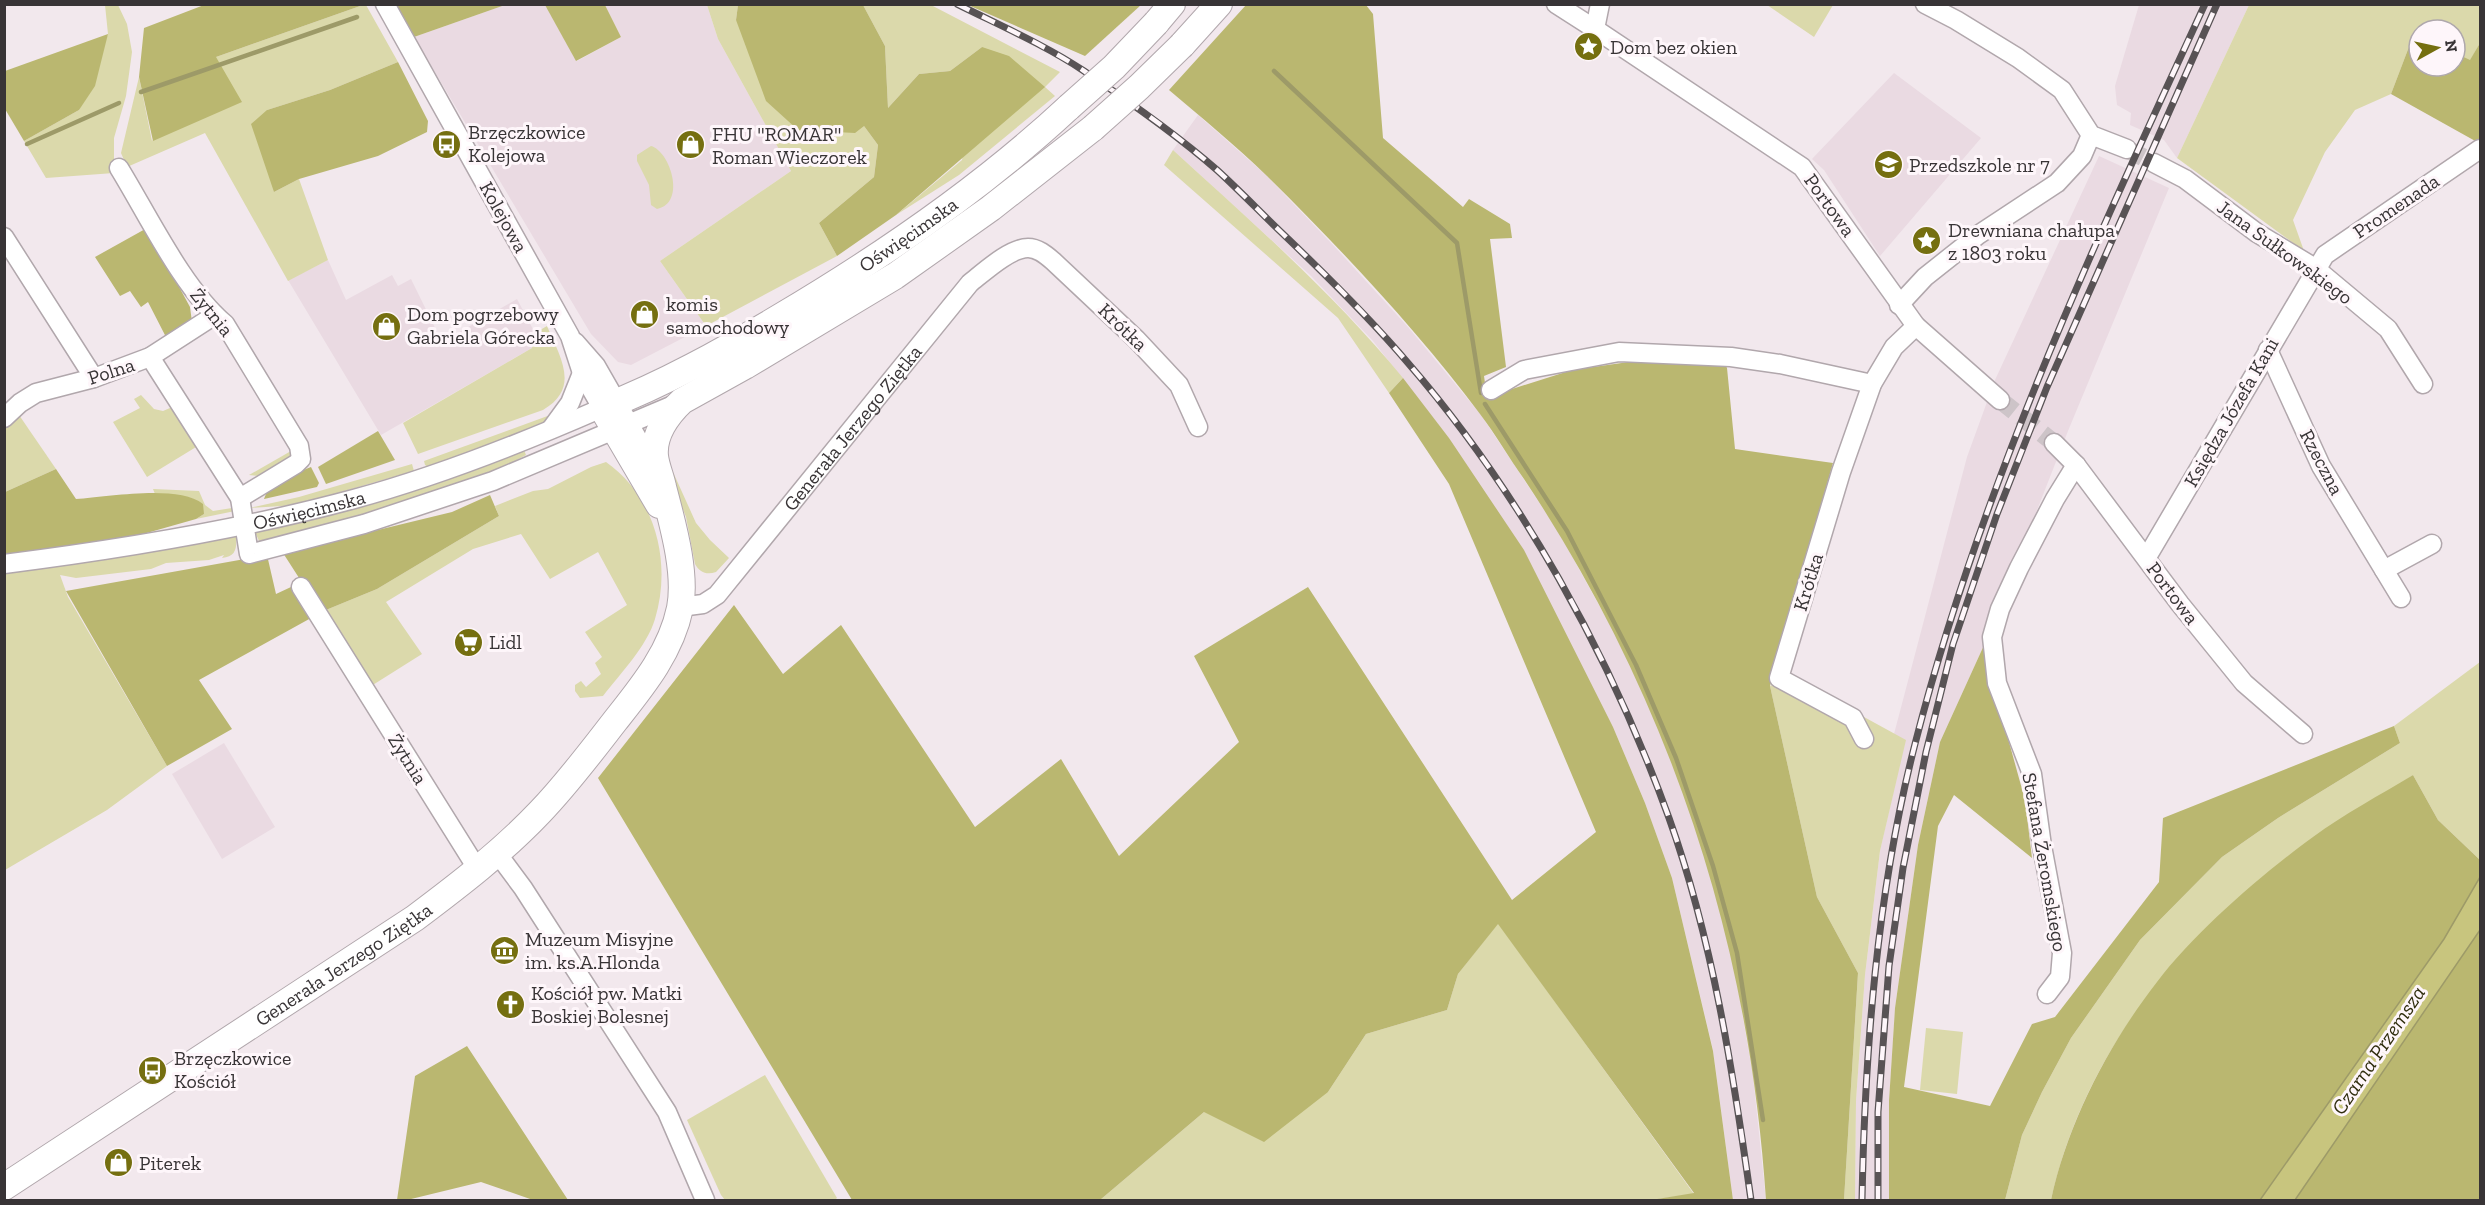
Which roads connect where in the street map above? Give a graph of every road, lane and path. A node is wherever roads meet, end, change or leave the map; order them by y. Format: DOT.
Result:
graph roads {
  1 [pos="385,4"];
  2 [pos="1219,4"];
  3 [pos="1556,4"];
  4 [pos="1600,4"];
  5 [pos="1925,4"];
  6 [pos="1164,14"];
  7 [pos="1595,29"];
  8 [pos="2091,135"];
  9 [pos="2127,149"];
  10 [pos="2481,149"];
  11 [pos="2154,163"];
  12 [pos="119,168"];
  13 [pos="4,237"];
  14 [pos="1027,247"];
  15 [pos="2316,268"];
  16 [pos="1899,305"];
  17 [pos="215,315"];
  18 [pos="1916,326"];
  19 [pos="570,336"];
  20 [pos="2268,350"];
  21 [pos="150,357"];
  22 [pos="582,373"];
  23 [pos="94,378"];
  24 [pos="1872,384"];
  25 [pos="2423,384"];
  26 [pos="1491,390"];
  27 [pos="2000,400"];
  28 [pos="682,401"];
  29 [pos="615,416"];
  30 [pos="4,418"];
  31 [pos="1198,427"];
  32 [pos="550,431"];
  33 [pos="2054,443"];
  34 [pos="655,456"];
  35 [pos="2076,465"];
  36 [pos="240,498"];
  37 [pos="672,522"];
  38 [pos="244,524"];
  39 [pos="2432,544"];
  40 [pos="2147,556"];
  41 [pos="4,564"];
  42 [pos="2384,570"];
  43 [pos="301,587"];
  44 [pos="2401,598"];
  45 [pos="680,607"];
  46 [pos="2302,734"];
  47 [pos="1864,739"];
  48 [pos="498,853"];
  49 [pos="478,870"];
  50 [pos="2047,994"];
  51 [pos="4,1186"];
  52 [pos="705,1200"];
  1 -- 19 [label="street, Kolejowa"];
  2 -- 28 [label="main road, Oświęcimska, bridge"];
  3 -- 7 [label="street, Portowa"];
  4 -- 7 [label="street"];
  5 -- 8 [label="street"];
  6 -- 29 [label="main road, Oświęcimska, bridge"];
  7 -- 16 [label="street, Portowa"];
  8 -- 9 [label="street"];
  8 -- 16 [label="street"];
  10 -- 15 [label="street, Promenada"];
  11 -- 15 [label="street, Jana Sułkowskiego"];
  12 -- 17 [label="street, Żytnia"];
  13 -- 23 [label="street"];
  14 -- 31 [label="street, Krótka"];
  14 -- 45 [label="street, Generała Jerzego Ziętka"];
  15 -- 20 [label="street, Księdza Józefa Kani"];
  15 -- 25 [label="street, Jana Sułkowskiego"];
  16 -- 18 [label="street, Portowa"];
  17 -- 21 [label="street, Polna"];
  17 -- 36 [label="street, Żytnia"];
  18 -- 24 [label="street"];
  18 -- 27 [label="street, Portowa"];
  19 -- 22 [label="street, Kolejowa"];
  19 -- 29 [label="street, Kolejowa"];
  20 -- 40 [label="street, Księdza Józefa Kani"];
  20 -- 42 [label="street, Rzeczna"];
  21 -- 23 [label="street, Polna"];
  21 -- 36 [label="street"];
  22 -- 29 [label="street, Kolejowa"];
  22 -- 32 [label="street"];
  23 -- 30 [label="street, Polna"];
  24 -- 26 [label="street"];
  24 -- 47 [label="street, Krótka"];
  28 -- 29 [label="street, Oświęcimska"];
  28 -- 34 [label="main road, Oświęcimska"];
  29 -- 32 [label="street, Oświęcimska"];
  29 -- 34 [label="street, Kolejowa"];
  29 -- 37 [label="main road"];
  29 -- 38 [label="street, Oświęcimska"];
  32 -- 38 [label="street, Oświęcimska"];
  33 -- 35 [label="street, Portowa"];
  34 -- 37 [label="main road, Oświęcimska"];
  35 -- 40 [label="street, Portowa"];
  35 -- 50 [label="street, Stefana Żeromskiego"];
  36 -- 38 [label="street"];
  37 -- 45 [label="main road, Generała Jerzego Ziętka"];
  38 -- 41 [label="street, Oświęcimska"];
  39 -- 42 [label="street"];
  40 -- 46 [label="street, Portowa"];
  42 -- 44 [label="street, Rzeczna"];
  43 -- 49 [label="street, Żytnia"];
  45 -- 48 [label="main road, Generała Jerzego Ziętka"];
  48 -- 49 [label="main road, Generała Jerzego Ziętka"];
  48 -- 52 [label="street"];
  49 -- 51 [label="main road, Generała Jerzego Ziętka"];
}
